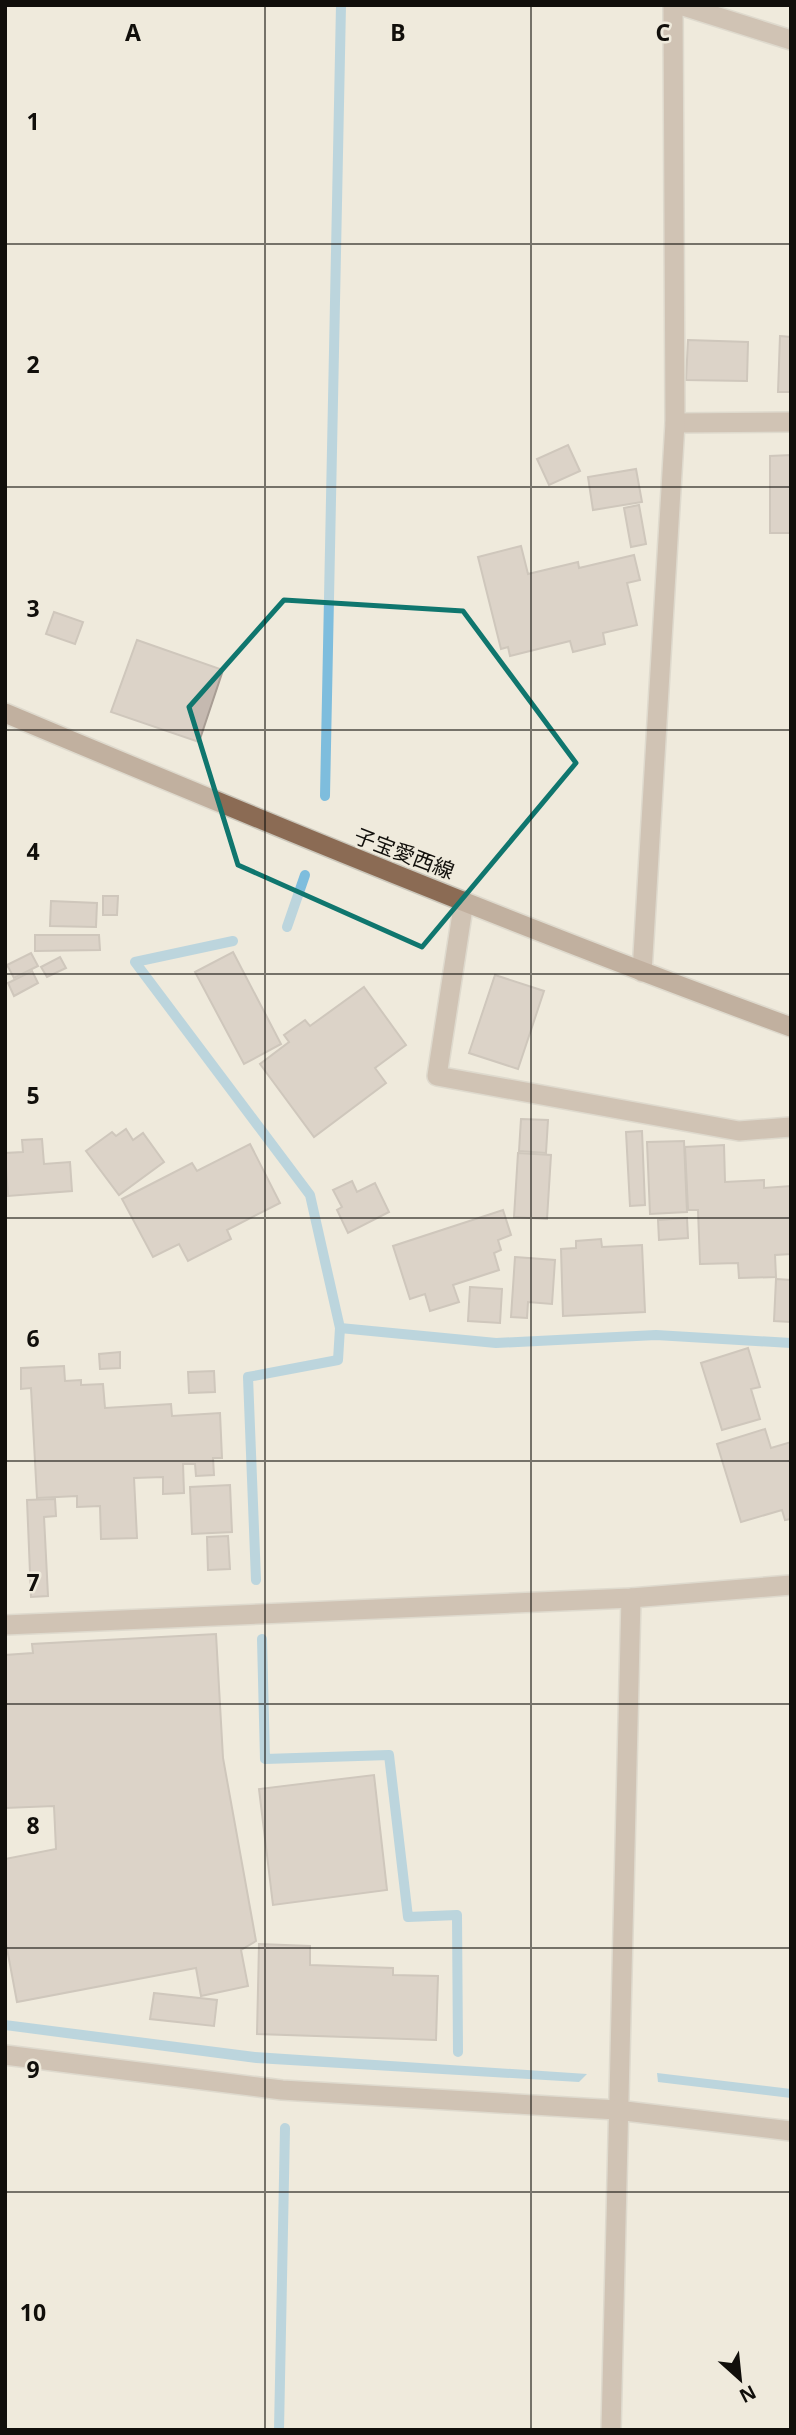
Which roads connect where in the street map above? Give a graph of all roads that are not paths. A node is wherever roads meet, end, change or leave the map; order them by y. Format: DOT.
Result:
graph roads {
  1 [pos="673,5"];
  2 [pos="680,5"];
  3 [pos="791,40"];
  4 [pos="791,422"];
  5 [pos="675,423"];
  6 [pos="5,713"];
  7 [pos="464,901"];
  8 [pos="642,972"];
  9 [pos="791,1027"];
  10 [pos="791,1127"];
  11 [pos="791,1585"];
  12 [pos="631,1598"];
  13 [pos="5,1625"];
  14 [pos="5,2055"];
  15 [pos="617,2110"];
  16 [pos="791,2131"];
  17 [pos="611,2430"];
  1 -- 5 [label="street"];
  2 -- 3 [label="street"];
  4 -- 5 [label="street"];
  5 -- 8 [label="street"];
  6 -- 7 [label="main road, 子宝愛西線"];
  7 -- 8 [label="main road, 子宝愛西線"];
  7 -- 10 [label="street"];
  8 -- 9 [label="main road, 子宝愛西線"];
  11 -- 12 [label="street"];
  12 -- 13 [label="street"];
  12 -- 15 [label="street"];
  14 -- 15 [label="street"];
  15 -- 16 [label="street"];
  15 -- 17 [label="street"];
}
